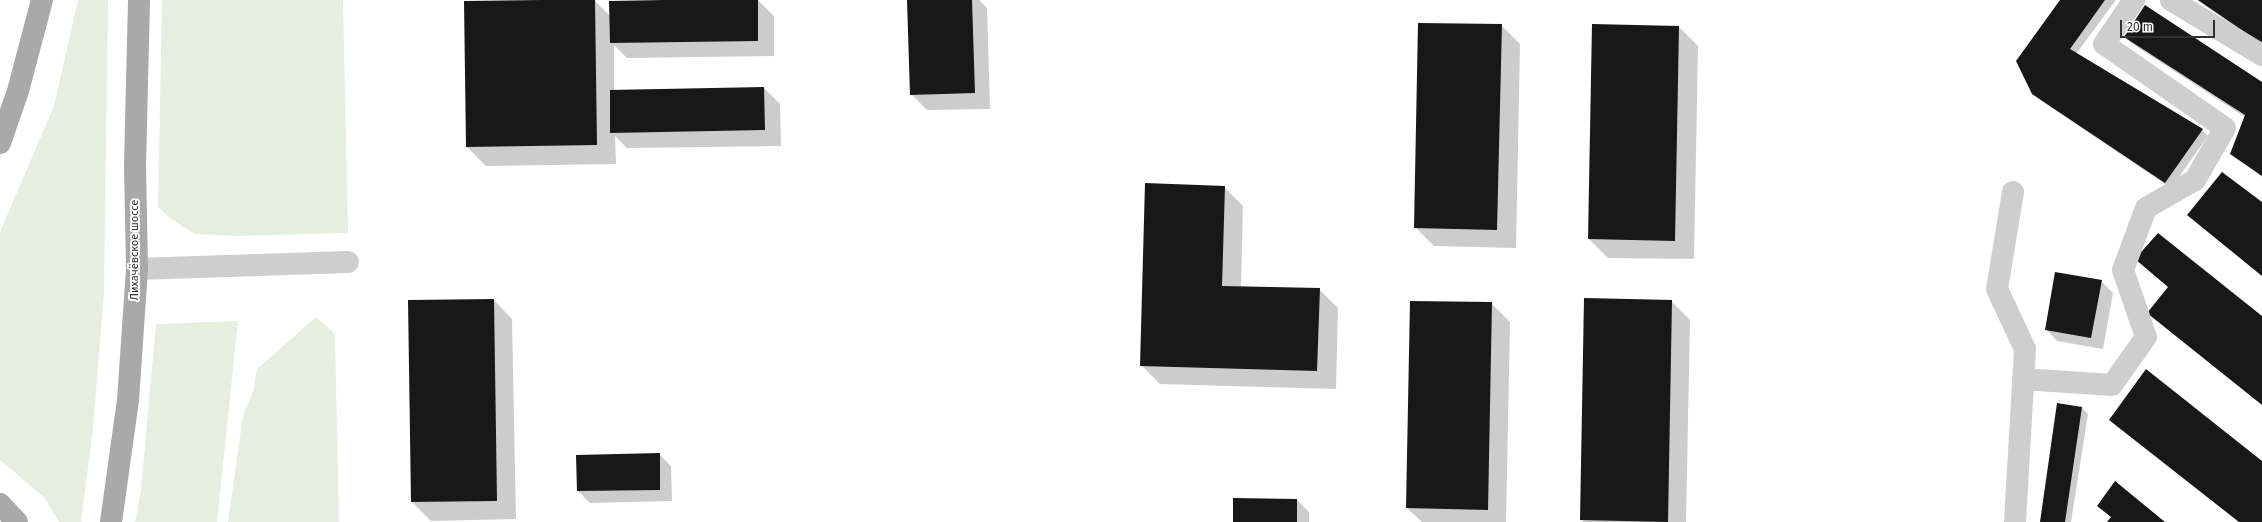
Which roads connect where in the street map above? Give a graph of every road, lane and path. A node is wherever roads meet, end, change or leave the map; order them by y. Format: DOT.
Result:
graph roads {
  1 [pos="42,0"];
  2 [pos="139,0"];
  3 [pos="2134,0"];
  4 [pos="2172,0"];
  5 [pos="2262,55"];
  6 [pos="0,143"];
  7 [pos="2013,192"];
  8 [pos="348,262"];
  9 [pos="137,269"];
  10 [pos="2023,379"];
  11 [pos="0,504"];
  12 [pos="17,522"];
  13 [pos="111,522"];
  14 [pos="2015,522"];
  1 -- 6 [label="main road"];
  2 -- 9 [label="main road, Лихачёвское шоссе"];
  3 -- 10 [label="lane"];
  4 -- 5 [label="lane"];
  7 -- 10 [label="lane"];
  8 -- 9 [label="lane"];
  9 -- 13 [label="main road, Лихачёвское шоссе"];
  10 -- 14 [label="lane"];
  11 -- 12 [label="main road"];
}
